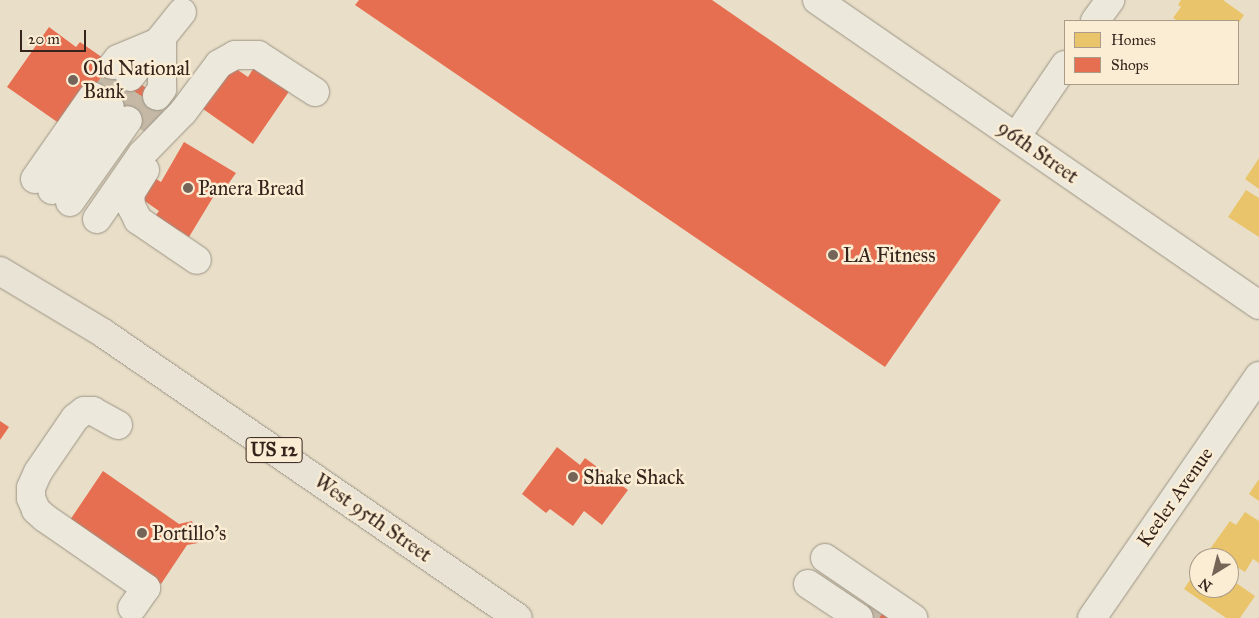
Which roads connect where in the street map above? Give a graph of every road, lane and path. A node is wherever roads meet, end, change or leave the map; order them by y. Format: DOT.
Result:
graph roads {
  1 [pos="817,0"];
  2 [pos="1110,0"];
  3 [pos="182,12"];
  4 [pos="1097,20"];
  5 [pos="162,41"];
  6 [pos="1064,66"];
  7 [pos="315,92"];
  8 [pos="163,131"];
  9 [pos="1016,136"];
  10 [pos="63,197"];
  11 [pos="0,249"];
  12 [pos="198,260"];
  13 [pos="0,271"];
  14 [pos="1259,305"];
  15 [pos="103,333"];
  16 [pos="1259,376"];
  17 [pos="118,425"];
  18 [pos="813,577"];
  19 [pos="132,608"];
  20 [pos="863,614"];
  21 [pos="518,618"];
  22 [pos="840,618"];
  23 [pos="913,618"];
  24 [pos="1092,618"];
  1 -- 9 [label="street, 96th Street"];
  2 -- 4 [label="street"];
  3 -- 5 [label="street"];
  5 -- 5 [label="street"];
  6 -- 9 [label="street"];
  7 -- 8 [label="street"];
  8 -- 10 [label="street"];
  8 -- 12 [label="street"];
  9 -- 14 [label="street, 96th Street"];
  10 -- 10 [label="street"];
  11 -- 15 [label="main road, West 95th Street / US 12"];
  13 -- 15 [label="main road, West 95th Street / US 12"];
  15 -- 21 [label="main road, West 95th Street / US 12"];
  16 -- 24 [label="street, Keeler Avenue"];
  17 -- 19 [label="street"];
  18 -- 20 [label="street"];
  18 -- 22 [label="street"];
  18 -- 23 [label="street"];
}
